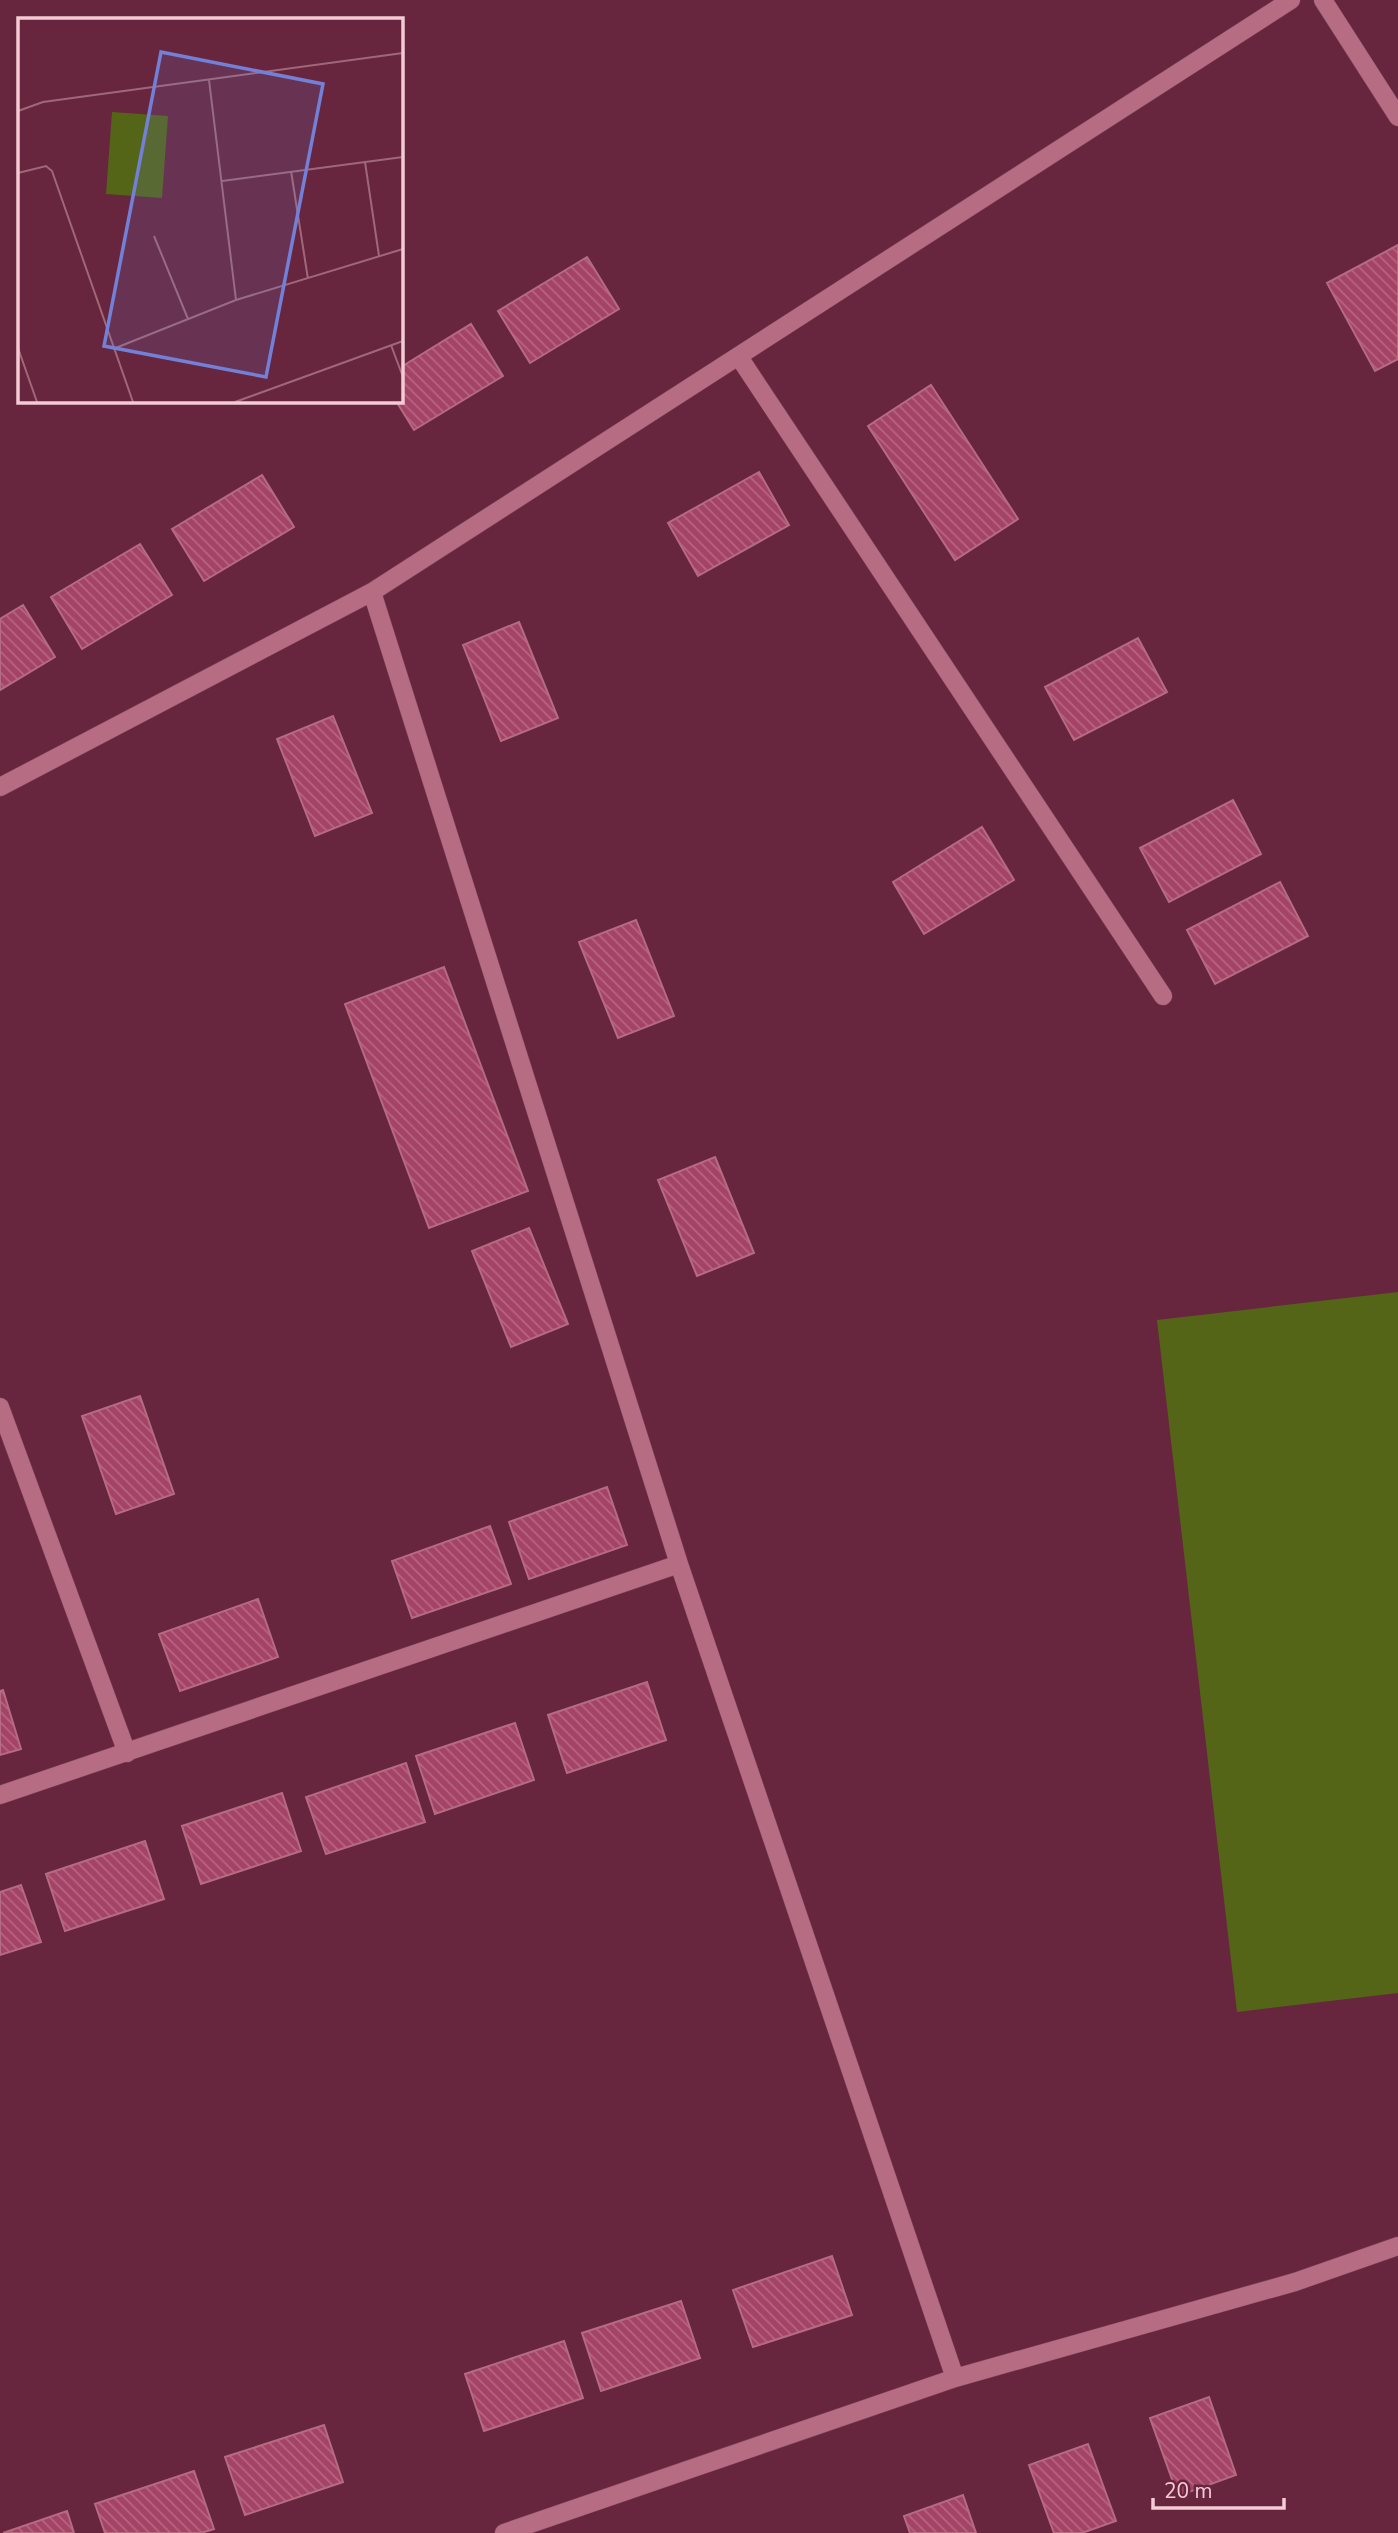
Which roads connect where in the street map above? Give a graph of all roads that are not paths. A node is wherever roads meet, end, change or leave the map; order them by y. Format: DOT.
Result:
graph roads {
  1 [pos="1291,0"];
  2 [pos="1323,0"];
  3 [pos="1398,117"];
  4 [pos="739,357"];
  5 [pos="372,592"];
  6 [pos="0,787"];
  7 [pos="1163,996"];
  8 [pos="0,1408"];
  9 [pos="679,1564"];
  10 [pos="127,1753"];
  11 [pos="0,1795"];
  12 [pos="1398,2246"];
  13 [pos="955,2378"];
  14 [pos="504,2533"];
  1 -- 4 [label="street"];
  2 -- 3 [label="street"];
  4 -- 5 [label="street"];
  4 -- 7 [label="street"];
  5 -- 6 [label="street"];
  5 -- 9 [label="street"];
  8 -- 10 [label="street"];
  9 -- 10 [label="street"];
  9 -- 13 [label="street"];
  10 -- 11 [label="street"];
  12 -- 13 [label="street"];
  13 -- 14 [label="street"];
}
